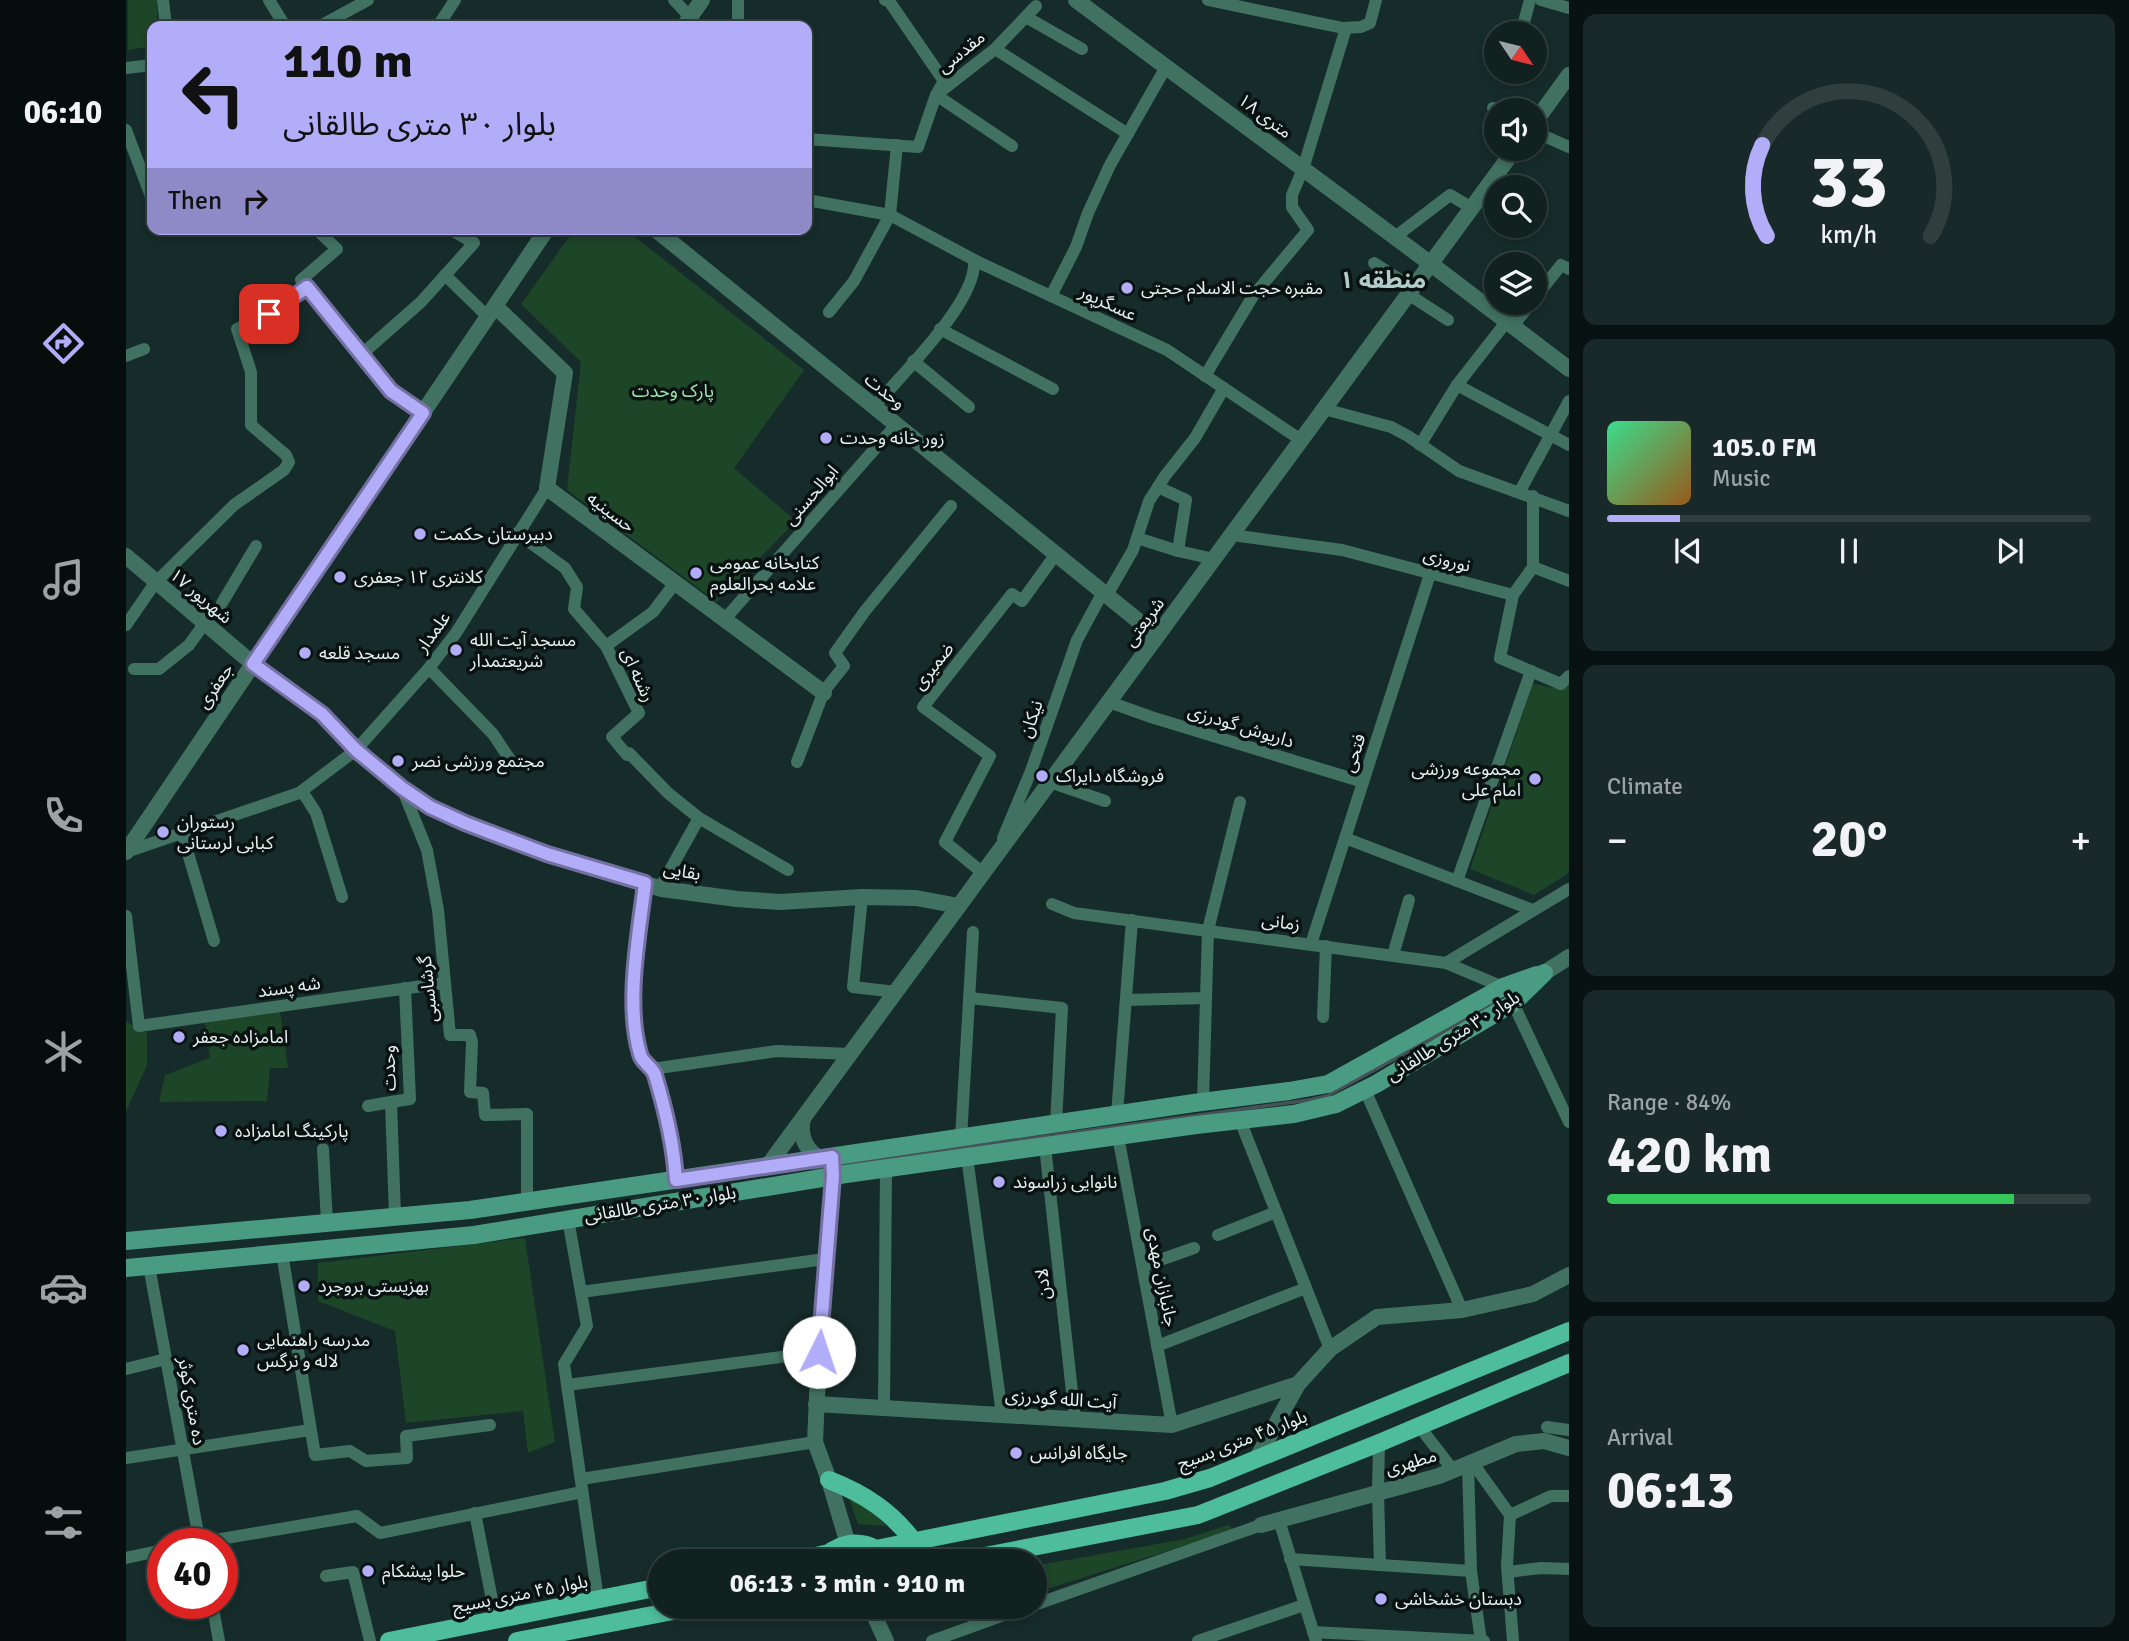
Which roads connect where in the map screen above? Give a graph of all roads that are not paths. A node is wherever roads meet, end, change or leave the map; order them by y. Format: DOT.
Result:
graph roads {
  1 [pos="163,0"];
  2 [pos="269,0"];
  3 [pos="368,0"];
  4 [pos="455,0"];
  5 [pos="674,0"];
  6 [pos="702,0"];
  7 [pos="738,0"];
  8 [pos="885,0"];
  9 [pos="1076,0"];
  10 [pos="1208,0"];
  11 [pos="1376,0"];
  12 [pos="1530,0"];
  13 [pos="1541,0"];
  14 [pos="1233,3"];
  15 [pos="1036,6"];
  16 [pos="1569,8"];
  17 [pos="1026,17"];
  18 [pos="165,21"];
  19 [pos="282,21"];
  20 [pos="329,21"];
  21 [pos="441,21"];
  22 [pos="686,21"];
  23 [pos="688,21"];
  24 [pos="738,21"];
  25 [pos="1524,21"];
  26 [pos="1346,28"];
  27 [pos="995,49"];
  28 [pos="1082,49"];
  29 [pos="147,66"];
  30 [pos="1166,66"];
  31 [pos="126,68"];
  32 [pos="1569,75"];
  33 [pos="936,95"];
  34 [pos="1547,105"];
  35 [pos="126,130"];
  36 [pos="1128,134"];
  37 [pos="1547,137"];
  38 [pos="812,139"];
  39 [pos="897,145"];
  40 [pos="1012,146"];
  41 [pos="1569,147"];
  42 [pos="1506,161"];
  43 [pos="1303,169"];
  44 [pos="147,186"];
  45 [pos="812,201"];
  46 [pos="1472,208"];
  47 [pos="890,215"];
  48 [pos="322,235"];
  49 [pos="460,235"];
  50 [pos="543,235"];
  51 [pos="661,235"];
  52 [pos="1395,237"];
  53 [pos="974,260"];
  54 [pos="1374,263"];
  55 [pos="1431,264"];
  56 [pos="1569,269"];
  57 [pos="445,275"];
  58 [pos="1547,283"];
  59 [pos="307,287"];
  60 [pos="1410,291"];
  61 [pos="1051,296"];
  62 [pos="492,311"];
  63 [pos="829,312"];
  64 [pos="1519,315"];
  65 [pos="1448,320"];
  66 [pos="1510,324"];
  67 [pos="940,328"];
  68 [pos="144,349"];
  69 [pos="362,354"];
  70 [pos="126,356"];
  71 [pos="913,361"];
  72 [pos="1569,369"];
  73 [pos="1205,376"];
  74 [pos="1457,384"];
  75 [pos="1224,388"];
  76 [pos="1053,389"];
  77 [pos="1569,401"];
  78 [pos="874,407"];
  79 [pos="969,407"];
  80 [pos="1324,409"];
  81 [pos="423,413"];
  82 [pos="896,425"];
  83 [pos="1549,436"];
  84 [pos="1301,440"];
  85 [pos="1420,445"];
  86 [pos="1569,446"];
  87 [pos="1158,487"];
  88 [pos="547,488"];
  89 [pos="1520,491"];
  90 [pos="1533,496"];
  91 [pos="951,506"];
  92 [pos="1569,511"];
  93 [pos="517,533"];
  94 [pos="1231,535"];
  95 [pos="1137,538"];
  96 [pos="256,546"];
  97 [pos="1178,551"];
  98 [pos="1056,554"];
  99 [pos="126,556"];
  100 [pos="1214,559"];
  101 [pos="1533,567"];
  102 [pos="1430,574"];
  103 [pos="1569,581"];
  104 [pos="155,583"];
  105 [pos="675,583"];
  106 [pos="1105,594"];
  107 [pos="1513,595"];
  108 [pos="222,603"];
  109 [pos="724,620"];
  110 [pos="204,624"];
  111 [pos="126,625"];
  112 [pos="1157,636"];
  113 [pos="606,646"];
  114 [pos="253,664"];
  115 [pos="429,668"];
  116 [pos="134,669"];
  117 [pos="1531,671"];
  118 [pos="1569,676"];
  119 [pos="824,693"];
  120 [pos="1109,702"];
  121 [pos="356,750"];
  122 [pos="797,762"];
  123 [pos="513,764"];
  124 [pos="1050,782"];
  125 [pos="1363,782"];
  126 [pos="402,788"];
  127 [pos="302,791"];
  128 [pos="1105,801"];
  129 [pos="1240,802"];
  130 [pos="699,818"];
  131 [pos="182,832"];
  132 [pos="129,835"];
  133 [pos="1345,838"];
  134 [pos="126,852"];
  135 [pos="994,858"];
  136 [pos="788,870"];
  137 [pos="984,873"];
  138 [pos="1457,881"];
  139 [pos="653,886"];
  140 [pos="1569,889"];
  141 [pos="342,897"];
  142 [pos="862,897"];
  143 [pos="1409,900"];
  144 [pos="1052,904"];
  145 [pos="959,906"];
  146 [pos="1533,910"];
  147 [pos="126,916"];
  148 [pos="1132,920"];
  149 [pos="1208,930"];
  150 [pos="973,932"];
  151 [pos="214,941"];
  152 [pos="1311,944"];
  153 [pos="1326,946"];
  154 [pos="1393,955"];
  155 [pos="1569,957"];
  156 [pos="1446,963"];
  157 [pos="1544,973"];
  158 [pos="444,983"];
  159 [pos="1503,987"];
  160 [pos="405,988"];
  161 [pos="896,992"];
  162 [pos="969,998"];
  163 [pos="1206,998"];
  164 [pos="1126,1000"];
  165 [pos="1513,1003"];
  166 [pos="1323,1017"];
  167 [pos="850,1054"];
  168 [pos="652,1069"];
  169 [pos="1365,1090"];
  170 [pos="391,1102"];
  171 [pos="1203,1102"];
  172 [pos="368,1106"];
  173 [pos="1117,1114"];
  174 [pos="803,1118"];
  175 [pos="1240,1120"];
  176 [pos="1569,1122"];
  177 [pos="1056,1124"];
  178 [pos="1118,1136"];
  179 [pos="961,1138"];
  180 [pos="1045,1146"];
  181 [pos="323,1149"];
  182 [pos="967,1157"];
  183 [pos="827,1158"];
  184 [pos="767,1167"];
  185 [pos="886,1169"];
  186 [pos="833,1176"];
  187 [pos="676,1180"];
  188 [pos="770,1186"];
  189 [pos="527,1201"];
  190 [pos="1276,1212"];
  191 [pos="395,1216"];
  192 [pos="568,1219"];
  193 [pos="327,1223"];
  194 [pos="1218,1235"];
  195 [pos="126,1241"];
  196 [pos="1194,1248"];
  197 [pos="282,1253"];
  198 [pos="825,1259"];
  199 [pos="149,1266"];
  200 [pos="1143,1266"];
  201 [pos="126,1268"];
  202 [pos="1569,1275"];
  203 [pos="1306,1288"];
  204 [pos="581,1292"];
  205 [pos="1462,1310"];
  206 [pos="1569,1331"];
  207 [pos="1157,1346"];
  208 [pos="1330,1349"];
  209 [pos="819,1352"];
  210 [pos="166,1359"];
  211 [pos="1569,1363"];
  212 [pos="126,1369"];
  213 [pos="1298,1384"];
  214 [pos="567,1385"];
  215 [pos="816,1404"];
  216 [pos="884,1407"];
  217 [pos="1002,1414"];
  218 [pos="1075,1419"];
  219 [pos="490,1425"];
  220 [pos="1172,1425"];
  221 [pos="1419,1426"];
  222 [pos="1547,1427"];
  223 [pos="310,1430"];
  224 [pos="1569,1430"];
  225 [pos="815,1442"];
  226 [pos="1379,1443"];
  227 [pos="1569,1448"];
  228 [pos="183,1450"];
  229 [pos="126,1458"];
  230 [pos="1257,1458"];
  231 [pos="1464,1465"];
  232 [pos="829,1480"];
  233 [pos="582,1485"];
  234 [pos="1378,1492"];
  235 [pos="1569,1496"];
  236 [pos="475,1513"];
  237 [pos="1510,1515"];
  238 [pos="1279,1520"];
  239 [pos="1261,1525"];
  240 [pos="195,1528"];
  241 [pos="238,1536"];
  242 [pos="915,1543"];
  243 [pos="848,1544"];
  244 [pos="839,1549"];
  245 [pos="872,1549"];
  246 [pos="897,1549"];
  247 [pos="1022,1549"];
  248 [pos="147,1553"];
  249 [pos="126,1558"];
  250 [pos="1290,1559"];
  251 [pos="1380,1565"];
  252 [pos="1569,1569"];
  253 [pos="1471,1571"];
  254 [pos="1508,1572"];
  255 [pos="326,1576"];
  256 [pos="648,1590"];
  257 [pos="598,1600"];
  258 [pos="1047,1601"];
  259 [pos="1304,1605"];
  260 [pos="648,1616"];
  261 [pos="215,1619"];
  262 [pos="875,1619"];
  263 [pos="995,1619"];
  264 [pos="496,1620"];
  265 [pos="1314,1636"];
  266 [pos="1367,1638"];
  267 [pos="883,1640"];
  268 [pos="1445,1640"];
  269 [pos="219,1641"];
  270 [pos="370,1641"];
  271 [pos="389,1641"];
  272 [pos="517,1641"];
  273 [pos="932,1641"];
  274 [pos="1198,1641"];
  275 [pos="1483,1641"];
  276 [pos="1513,1641"];
  1 -- 18 [label="street"];
  2 -- 19 [label="street"];
  3 -- 20 [label="street"];
  4 -- 21 [label="street"];
  5 -- 22 [label="street"];
  6 -- 23 [label="street"];
  7 -- 24 [label="street"];
  8 -- 33 [label="street"];
  9 -- 30 [label="street, ۱۸ متری"];
  10 -- 14 [label="street"];
  11 -- 26 [label="street"];
  12 -- 25 [label="street"];
  13 -- 16 [label="street"];
  14 -- 26 [label="street"];
  15 -- 17 [label="street, مقدسی"];
  17 -- 27 [label="street, مقدسی"];
  17 -- 28 [label="street"];
  26 -- 43 [label="street"];
  27 -- 33 [label="street, مقدسی"];
  27 -- 36 [label="street"];
  29 -- 31 [label="street"];
  30 -- 36 [label="street"];
  30 -- 43 [label="street, ۱۸ متری"];
  32 -- 34 [label="street"];
  33 -- 39 [label="street, مقدسی"];
  33 -- 40 [label="street"];
  35 -- 44 [label="street"];
  36 -- 61 [label="street"];
  37 -- 41 [label="street"];
  38 -- 39 [label="street, مقدسی"];
  39 -- 47 [label="street"];
  42 -- 46 [label="street, شریعتی"];
  43 -- 52 [label="street, ۱۸ متری"];
  43 -- 73 [label="street"];
  45 -- 47 [label="street, عسگرپور"];
  46 -- 52 [label="street"];
  46 -- 55 [label="street, شریعتی"];
  47 -- 53 [label="street, عسگرپور"];
  47 -- 63 [label="street"];
  48 -- 59 [label="street"];
  49 -- 57 [label="street"];
  50 -- 62 [label="street, جعفری"];
  51 -- 78 [label="street, وحدت"];
  52 -- 55 [label="street, ۱۸ متری"];
  53 -- 61 [label="street, عسگرپور"];
  53 -- 67 [label="street"];
  54 -- 60 [label="street"];
  55 -- 60 [label="street, شریعتی"];
  55 -- 66 [label="street, ۱۸ متری"];
  56 -- 58 [label="street"];
  57 -- 62 [label="street"];
  57 -- 69 [label="street"];
  59 -- 69 [label="street"];
  59 -- 104 [label="street"];
  60 -- 65 [label="street"];
  60 -- 80 [label="street, شریعتی"];
  61 -- 73 [label="street, عسگرپور"];
  62 -- 81 [label="street, جعفری"];
  62 -- 88 [label="street"];
  64 -- 66 [label="street"];
  66 -- 72 [label="street, ۱۸ متری"];
  66 -- 74 [label="street"];
  67 -- 71 [label="street"];
  67 -- 76 [label="street"];
  68 -- 70 [label="street"];
  69 -- 81 [label="street"];
  71 -- 78 [label="street"];
  71 -- 79 [label="street"];
  73 -- 75 [label="street, عسگرپور"];
  74 -- 83 [label="street"];
  74 -- 85 [label="street"];
  75 -- 84 [label="street, عسگرپور"];
  75 -- 87 [label="street, نیکان"];
  77 -- 83 [label="street"];
  78 -- 82 [label="street, وحدت"];
  80 -- 84 [label="street, شریعتی"];
  80 -- 85 [label="street"];
  81 -- 114 [label="street, جعفری"];
  82 -- 98 [label="street, وحدت"];
  82 -- 109 [label="street, ابوالحسنی"];
  83 -- 86 [label="street"];
  83 -- 89 [label="street"];
  84 -- 94 [label="street, شریعتی"];
  85 -- 89 [label="street"];
  87 -- 95 [label="street, نیکان"];
  87 -- 97 [label="street"];
  88 -- 93 [label="street, علمدار"];
  88 -- 105 [label="street, حسینیه"];
  89 -- 90 [label="street"];
  90 -- 92 [label="street"];
  90 -- 101 [label="street"];
  91 -- 119 [label="street"];
  93 -- 113 [label="street, رشنه ای"];
  93 -- 115 [label="street, علمدار"];
  94 -- 100 [label="street, شریعتی"];
  94 -- 102 [label="street, نوروزی"];
  95 -- 97 [label="street"];
  95 -- 106 [label="street, نیکان"];
  96 -- 108 [label="street"];
  97 -- 100 [label="street"];
  98 -- 106 [label="street, وحدت"];
  98 -- 137 [label="street, ضمیری"];
  99 -- 104 [label="street, ۱۷ شهریور"];
  100 -- 112 [label="street, شریعتی"];
  101 -- 103 [label="street"];
  101 -- 107 [label="street"];
  102 -- 107 [label="street, نوروزی"];
  102 -- 125 [label="street, فتحی"];
  104 -- 110 [label="street, ۱۷ شهریور"];
  104 -- 111 [label="street"];
  105 -- 109 [label="street, حسینیه"];
  105 -- 113 [label="street"];
  106 -- 112 [label="street, وحدت"];
  106 -- 135 [label="street, نیکان"];
  107 -- 117 [label="street"];
  109 -- 119 [label="street, حسینیه"];
  110 -- 114 [label="street, ۱۷ شهریور"];
  110 -- 116 [label="street"];
  112 -- 120 [label="street, شریعتی"];
  113 -- 130 [label="street, رشنه ای"];
  114 -- 121 [label="street, بقایی"];
  114 -- 132 [label="street, جعفری"];
  115 -- 121 [label="street, علمدار"];
  115 -- 123 [label="street"];
  117 -- 118 [label="street"];
  117 -- 138 [label="street"];
  119 -- 122 [label="street"];
  120 -- 124 [label="street, شریعتی"];
  120 -- 125 [label="street, داریوش گودرزی"];
  121 -- 126 [label="street, بقایی"];
  121 -- 127 [label="street, علمدار"];
  124 -- 128 [label="street"];
  124 -- 135 [label="street, شریعتی"];
  125 -- 133 [label="street, فتحی"];
  126 -- 139 [label="street, بقایی"];
  126 -- 158 [label="street, گرشاسبی"];
  127 -- 131 [label="street, علمدار"];
  127 -- 141 [label="street"];
  129 -- 149 [label="street"];
  130 -- 136 [label="street"];
  130 -- 139 [label="street"];
  131 -- 134 [label="street, علمدار"];
  131 -- 151 [label="street"];
  132 -- 134 [label="street, جعفری"];
  133 -- 138 [label="street"];
  133 -- 152 [label="street, فتحی"];
  135 -- 137 [label="street, شریعتی"];
  137 -- 145 [label="street, شریعتی"];
  138 -- 146 [label="street"];
  139 -- 142 [label="street, بقایی"];
  139 -- 168 [label="street"];
  140 -- 146 [label="street"];
  142 -- 145 [label="street, بقایی"];
  142 -- 161 [label="street"];
  143 -- 154 [label="street"];
  144 -- 148 [label="street, زمانی"];
  145 -- 161 [label="street, شریعتی"];
  146 -- 156 [label="street"];
  147 -- 160 [label="street, شه پسند"];
  148 -- 149 [label="street, زمانی"];
  148 -- 164 [label="street"];
  149 -- 152 [label="street, زمانی"];
  149 -- 163 [label="street"];
  150 -- 162 [label="street"];
  152 -- 153 [label="street, زمانی"];
  153 -- 154 [label="street, زمانی"];
  153 -- 166 [label="street"];
  154 -- 156 [label="street, زمانی"];
  155 -- 157 [label="street"];
  156 -- 159 [label="street, زمانی"];
  157 -- 159 [label="main road, بلوار ۳۰ متری طالقانی"];
  157 -- 165 [label="main road, بلوار ۳۰ متری طالقانی"];
  158 -- 160 [label="street, شه پسند"];
  158 -- 189 [label="street, گرشاسبی"];
  159 -- 171 [label="main road, بلوار ۳۰ متری طالقانی"];
  160 -- 170 [label="street, وحدت"];
  161 -- 167 [label="street, شریعتی"];
  162 -- 177 [label="street"];
  162 -- 179 [label="street"];
  163 -- 164 [label="street"];
  163 -- 171 [label="street"];
  164 -- 173 [label="street"];
  165 -- 169 [label="main road, بلوار ۳۰ متری طالقانی"];
  165 -- 176 [label="street"];
  167 -- 168 [label="street"];
  167 -- 174 [label="street, شریعتی"];
  168 -- 187 [label="street"];
  169 -- 175 [label="main road, بلوار ۳۰ متری طالقانی"];
  169 -- 205 [label="street"];
  170 -- 172 [label="street"];
  170 -- 191 [label="street, وحدت"];
  171 -- 173 [label="main road, بلوار ۳۰ متری طالقانی"];
  173 -- 177 [label="main road, بلوار ۳۰ متری طالقانی"];
  174 -- 183 [label="street"];
  174 -- 184 [label="street, شریعتی"];
  175 -- 178 [label="main road, بلوار ۳۰ متری طالقانی"];
  175 -- 190 [label="street"];
  177 -- 179 [label="main road, بلوار ۳۰ متری طالقانی"];
  178 -- 180 [label="main road, بلوار ۳۰ متری طالقانی"];
  178 -- 200 [label="street, جانبازان مهدی"];
  179 -- 183 [label="main road, بلوار ۳۰ متری طالقانی"];
  180 -- 182 [label="main road, بلوار ۳۰ متری طالقانی"];
  180 -- 218 [label="street, لادن"];
  181 -- 193 [label="street"];
  182 -- 185 [label="main road, بلوار ۳۰ متری طالقانی"];
  182 -- 217 [label="street"];
  183 -- 184 [label="main road, بلوار ۳۰ متری طالقانی"];
  183 -- 186 [label="main road"];
  184 -- 187 [label="main road, بلوار ۳۰ متری طالقانی"];
  184 -- 188 [label="main road"];
  185 -- 186 [label="main road, بلوار ۳۰ متری طالقانی"];
  185 -- 216 [label="street"];
  186 -- 188 [label="main road, بلوار ۳۰ متری طالقانی"];
  186 -- 198 [label="street"];
  187 -- 189 [label="main road, بلوار ۳۰ متری طالقانی"];
  188 -- 192 [label="main road, بلوار ۳۰ متری طالقانی"];
  189 -- 191 [label="main road, بلوار ۳۰ متری طالقانی"];
  190 -- 194 [label="street"];
  190 -- 203 [label="street"];
  191 -- 193 [label="main road, بلوار ۳۰ متری طالقانی"];
  192 -- 197 [label="main road, بلوار ۳۰ متری طالقانی"];
  192 -- 204 [label="street"];
  193 -- 195 [label="main road, بلوار ۳۰ متری طالقانی"];
  196 -- 200 [label="street"];
  197 -- 199 [label="main road, بلوار ۳۰ متری طالقانی"];
  197 -- 223 [label="street"];
  198 -- 204 [label="street"];
  198 -- 209 [label="street"];
  199 -- 201 [label="main road, بلوار ۳۰ متری طالقانی"];
  199 -- 210 [label="street, ده متری کوثر"];
  200 -- 207 [label="street, جانبازان مهدی"];
  202 -- 205 [label="street"];
  203 -- 207 [label="street"];
  203 -- 208 [label="street"];
  204 -- 214 [label="street"];
  205 -- 208 [label="street"];
  206 -- 230 [label="main road, بلوار ۴۵ متری بسیج"];
  207 -- 220 [label="street, جانبازان مهدی"];
  208 -- 213 [label="street"];
  209 -- 214 [label="street"];
  209 -- 215 [label="street"];
  210 -- 212 [label="street"];
  210 -- 228 [label="street, ده متری کوثر"];
  211 -- 221 [label="main road"];
  213 -- 220 [label="street, آیت الله گودرزی"];
  213 -- 230 [label="street"];
  214 -- 233 [label="street"];
  215 -- 216 [label="street, آیت الله گودرزی"];
  215 -- 225 [label="street"];
  216 -- 217 [label="street, آیت الله گودرزی"];
  217 -- 218 [label="street, آیت الله گودرزی"];
  218 -- 220 [label="street, آیت الله گودرزی"];
  219 -- 223 [label="street"];
  221 -- 226 [label="main road"];
  221 -- 231 [label="street"];
  222 -- 224 [label="street"];
  223 -- 228 [label="street"];
  225 -- 232 [label="street"];
  225 -- 233 [label="street"];
  226 -- 234 [label="street"];
  226 -- 247 [label="main road"];
  227 -- 231 [label="street, مطهری"];
  228 -- 229 [label="street"];
  228 -- 240 [label="street, ده متری کوثر"];
  230 -- 242 [label="main road, بلوار ۴۵ متری بسیج"];
  231 -- 234 [label="street, مطهری"];
  231 -- 237 [label="street"];
  231 -- 253 [label="street"];
  232 -- 242 [label="main road"];
  232 -- 243 [label="street"];
  233 -- 236 [label="street"];
  233 -- 257 [label="street"];
  234 -- 238 [label="street, مطهری"];
  234 -- 251 [label="street"];
  235 -- 237 [label="street"];
  236 -- 241 [label="street"];
  236 -- 264 [label="street"];
  237 -- 254 [label="street"];
  238 -- 239 [label="street, مطهری"];
  238 -- 250 [label="street"];
  239 -- 258 [label="street"];
  242 -- 246 [label="main road, بلوار ۴۵ متری بسیج"];
  243 -- 244 [label="main road"];
  243 -- 245 [label="main road, بلوار ۴۵ متری بسیج"];
  248 -- 249 [label="street"];
  250 -- 251 [label="street"];
  250 -- 259 [label="street"];
  251 -- 253 [label="street"];
  252 -- 254 [label="street"];
  253 -- 275 [label="street"];
  254 -- 276 [label="street"];
  255 -- 270 [label="street"];
  256 -- 257 [label="main road, بلوار ۴۵ متری بسیج"];
  257 -- 264 [label="main road, بلوار ۴۵ متری بسیج"];
  259 -- 265 [label="street"];
  259 -- 274 [label="street"];
  260 -- 272 [label="main road"];
  261 -- 269 [label="street"];
  262 -- 267 [label="street"];
  263 -- 273 [label="street"];
  264 -- 271 [label="main road, بلوار ۴۵ متری بسیج"];
  265 -- 266 [label="street"];
  266 -- 268 [label="street"];
  268 -- 275 [label="street"];
}
